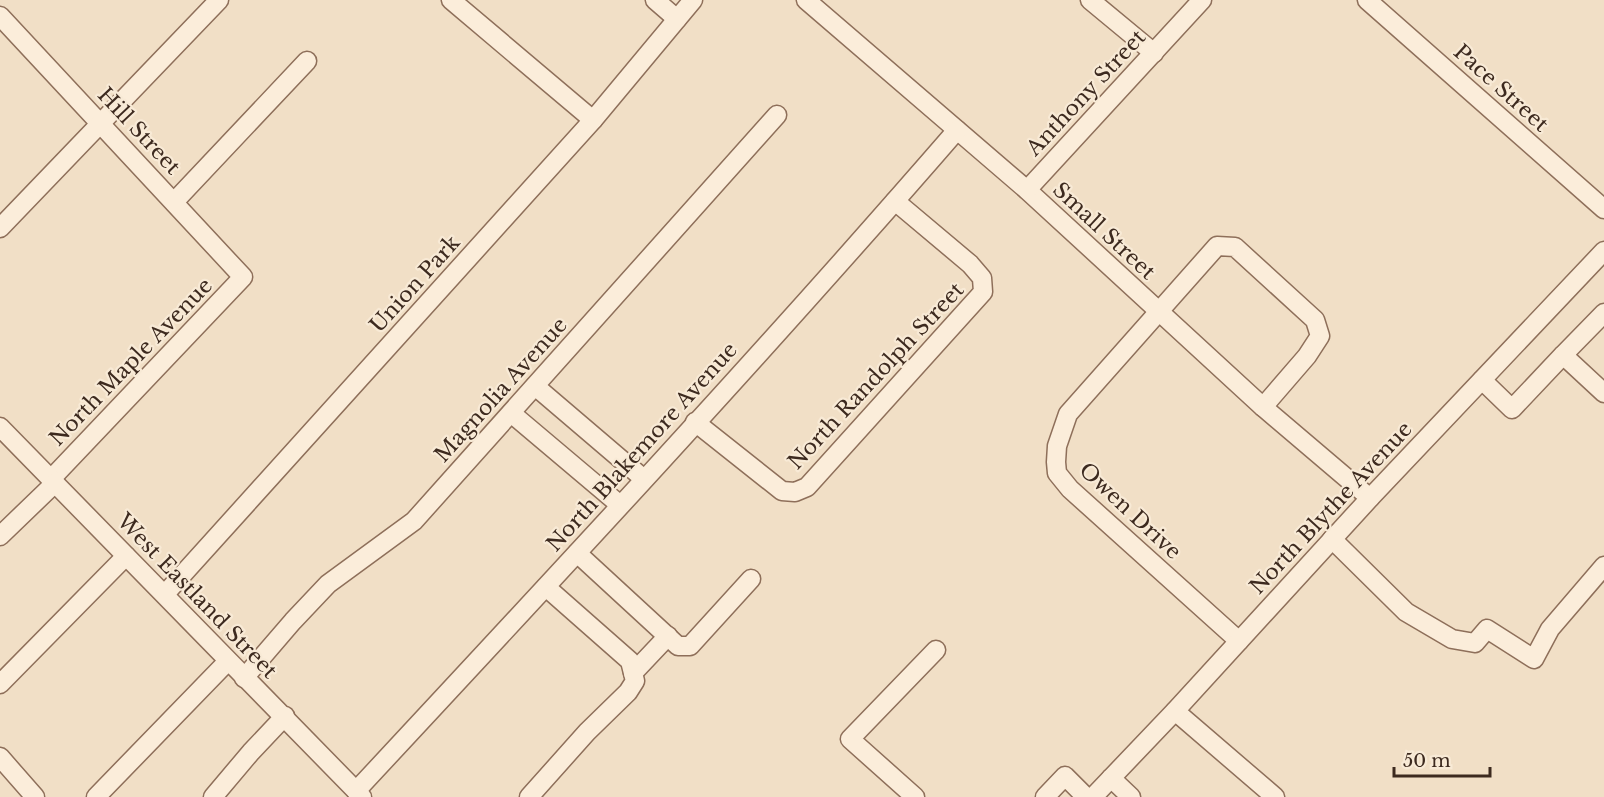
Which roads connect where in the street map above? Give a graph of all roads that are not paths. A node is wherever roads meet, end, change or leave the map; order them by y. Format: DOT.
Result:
graph roads {
  1 [pos="219,0"];
  2 [pos="451,0"];
  3 [pos="654,0"];
  4 [pos="693,0"];
  5 [pos="806,0"];
  6 [pos="1090,0"];
  7 [pos="1202,0"];
  8 [pos="1367,0"];
  9 [pos="0,16"];
  10 [pos="677,19"];
  11 [pos="1154,53"];
  12 [pos="307,61"];
  13 [pos="777,115"];
  14 [pos="593,120"];
  15 [pos="101,122"];
  16 [pos="957,130"];
  17 [pos="1027,190"];
  18 [pos="895,201"];
  19 [pos="174,202"];
  20 [pos="1604,209"];
  21 [pos="0,228"];
  22 [pos="1601,259"];
  23 [pos="243,277"];
  24 [pos="1157,311"];
  25 [pos="1604,313"];
  26 [pos="1563,355"];
  27 [pos="1482,380"];
  28 [pos="535,386"];
  29 [pos="1604,393"];
  30 [pos="1263,407"];
  31 [pos="511,413"];
  32 [pos="695,422"];
  33 [pos="0,427"];
  34 [pos="644,479"];
  35 [pos="53,481"];
  36 [pos="1370,498"];
  37 [pos="620,505"];
  38 [pos="0,536"];
  39 [pos="1332,539"];
  40 [pos="577,553"];
  41 [pos="126,556"];
  42 [pos="1604,566"];
  43 [pos="751,579"];
  44 [pos="546,587"];
  45 [pos="165,594"];
  46 [pos="668,636"];
  47 [pos="1239,641"];
  48 [pos="936,651"];
  49 [pos="228,661"];
  50 [pos="633,673"];
  51 [pos="244,678"];
  52 [pos="0,684"];
  53 [pos="1175,711"];
  54 [pos="285,716"];
  55 [pos="0,758"];
  56 [pos="1111,778"];
  57 [pos="359,794"];
  58 [pos="35,797"];
  59 [pos="96,797"];
  60 [pos="213,797"];
  61 [pos="529,797"];
  62 [pos="915,797"];
  63 [pos="1045,797"];
  64 [pos="1086,797"];
  65 [pos="1093,797"];
  66 [pos="1131,797"];
  67 [pos="1275,797"];
  1 -- 15 [label="street"];
  2 -- 14 [label="street"];
  3 -- 10 [label="street"];
  4 -- 10 [label="street, Union Park"];
  5 -- 16 [label="street, Small Street"];
  6 -- 11 [label="street"];
  7 -- 11 [label="street, Anthony Street"];
  8 -- 20 [label="street, Pace Street"];
  9 -- 15 [label="street, Hill Street"];
  10 -- 14 [label="street, Union Park"];
  11 -- 17 [label="street, Anthony Street"];
  12 -- 19 [label="street"];
  13 -- 28 [label="street, Magnolia Avenue"];
  14 -- 45 [label="street, Union Park"];
  15 -- 19 [label="street, Hill Street"];
  15 -- 21 [label="street"];
  16 -- 17 [label="street, Small Street"];
  16 -- 18 [label="street, North Blakemore Avenue"];
  17 -- 24 [label="street, Small Street"];
  18 -- 32 [label="street, North Blakemore Avenue"];
  18 -- 32 [label="street, North Randolph Street"];
  19 -- 23 [label="street, Hill Street"];
  22 -- 27 [label="street, North Blythe Avenue"];
  23 -- 35 [label="street, North Maple Avenue"];
  24 -- 30 [label="street, Small Street"];
  24 -- 30 [label="street, Owen Drive"];
  24 -- 47 [label="street, Owen Drive"];
  25 -- 26 [label="street"];
  26 -- 27 [label="street"];
  26 -- 29 [label="street"];
  27 -- 36 [label="street, North Blythe Avenue"];
  28 -- 31 [label="street, Magnolia Avenue"];
  28 -- 34 [label="street"];
  30 -- 36 [label="street, Small Street"];
  31 -- 37 [label="street"];
  31 -- 51 [label="street, Magnolia Avenue"];
  32 -- 34 [label="street, North Blakemore Avenue"];
  33 -- 35 [label="street, West Eastland Street"];
  34 -- 37 [label="street, North Blakemore Avenue"];
  35 -- 38 [label="street, North Maple Avenue"];
  35 -- 41 [label="street, West Eastland Street"];
  36 -- 39 [label="street, North Blythe Avenue"];
  37 -- 40 [label="street, North Blakemore Avenue"];
  39 -- 42 [label="street"];
  39 -- 47 [label="street, North Blythe Avenue"];
  40 -- 44 [label="street, North Blakemore Avenue"];
  40 -- 46 [label="street"];
  41 -- 45 [label="street, West Eastland Street"];
  41 -- 52 [label="street"];
  43 -- 46 [label="street"];
  44 -- 50 [label="street"];
  44 -- 57 [label="street, North Blakemore Avenue"];
  45 -- 49 [label="street, West Eastland Street"];
  46 -- 50 [label="street"];
  47 -- 53 [label="street, North Blythe Avenue"];
  48 -- 62 [label="street"];
  49 -- 51 [label="street, West Eastland Street"];
  49 -- 59 [label="street"];
  50 -- 61 [label="street"];
  51 -- 54 [label="street, West Eastland Street"];
  53 -- 56 [label="street, North Blythe Avenue"];
  53 -- 67 [label="street"];
  54 -- 57 [label="street, West Eastland Street"];
  54 -- 60 [label="street"];
  55 -- 58 [label="street"];
  56 -- 65 [label="street, North Blythe Avenue"];
  56 -- 66 [label="street"];
  63 -- 64 [label="street"];
}
